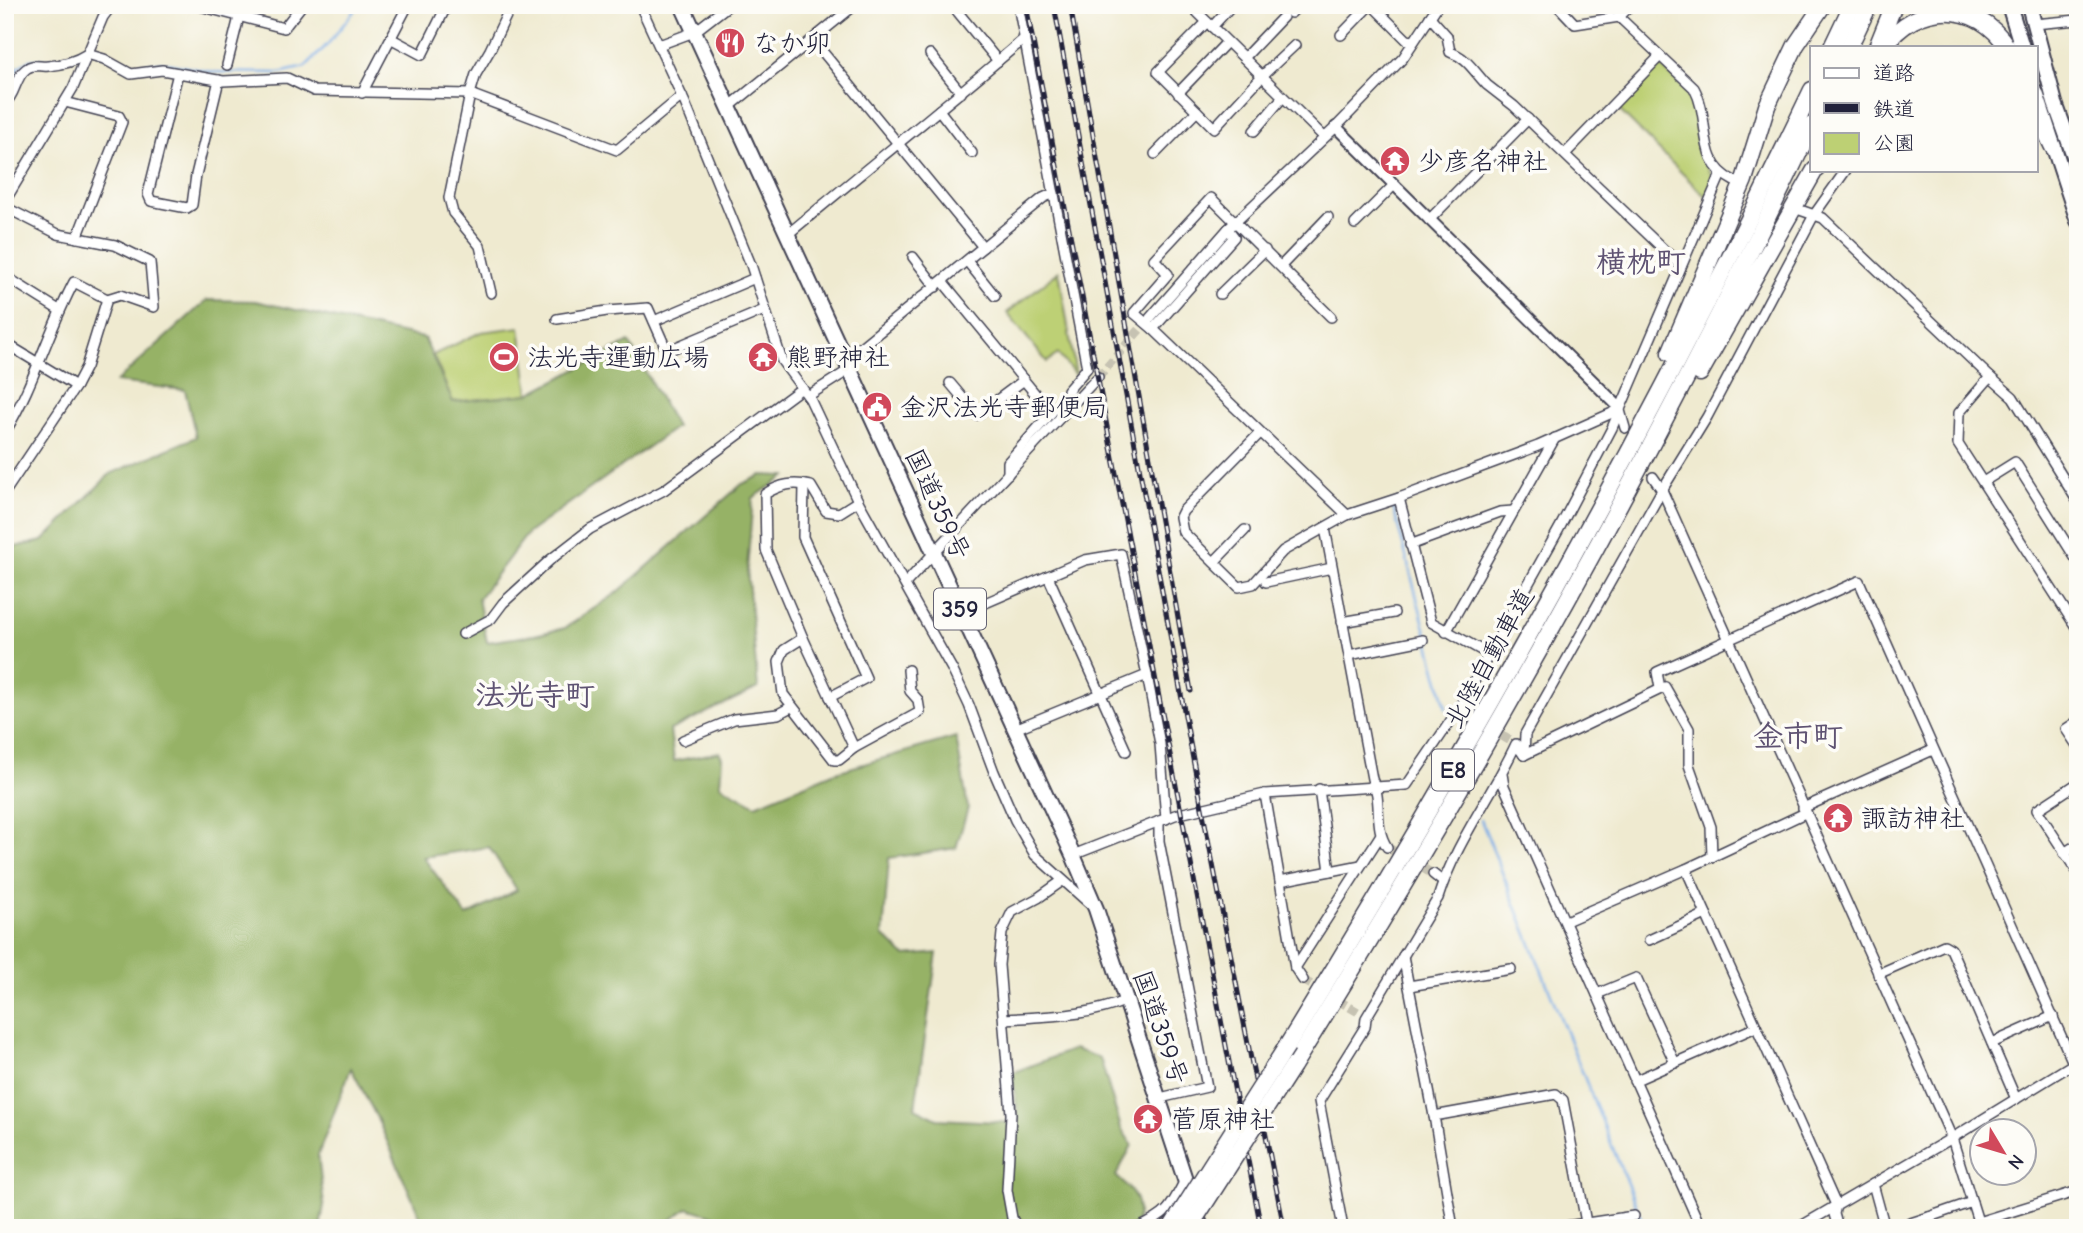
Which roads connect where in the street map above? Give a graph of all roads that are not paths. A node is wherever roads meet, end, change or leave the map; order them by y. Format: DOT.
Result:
graph roads {
  1 [pos="112,5"];
  2 [pos="196,5"];
  3 [pos="302,5"];
  4 [pos="408,5"];
  5 [pos="438,5"];
  6 [pos="514,5"];
  7 [pos="640,5"];
  8 [pos="681,5"];
  9 [pos="729,5"];
  10 [pos="855,5"];
  11 [pos="952,5"];
  12 [pos="1018,5"];
  13 [pos="1190,5"];
  14 [pos="1232,5"];
  15 [pos="1299,5"];
  16 [pos="1371,5"];
  17 [pos="1438,5"];
  18 [pos="1557,5"];
  19 [pos="1631,5"];
  20 [pos="1823,5"];
  21 [pos="1852,5"];
  22 [pos="1869,5"];
  23 [pos="1894,5"];
  24 [pos="2009,5"];
  25 [pos="2029,5"];
  26 [pos="239,17"];
  27 [pos="1430,17"];
  28 [pos="1619,17"];
  29 [pos="2078,20"];
  30 [pos="1209,24"];
  31 [pos="2034,24"];
  32 [pos="694,32"];
  33 [pos="1341,35"];
  34 [pos="1025,38"];
  35 [pos="392,39"];
  36 [pos="813,40"];
  37 [pos="1413,41"];
  38 [pos="1227,42"];
  39 [pos="659,45"];
  40 [pos="1295,46"];
  41 [pos="1832,46"];
  42 [pos="1849,46"];
  43 [pos="1877,46"];
  44 [pos="1885,46"];
  45 [pos="2006,46"];
  46 [pos="2022,46"];
  47 [pos="89,51"];
  48 [pos="930,54"];
  49 [pos="1660,56"];
  50 [pos="1244,58"];
  51 [pos="998,61"];
  52 [pos="227,65"];
  53 [pos="178,73"];
  54 [pos="1262,76"];
  55 [pos="219,80"];
  56 [pos="362,93"];
  57 [pos="961,93"];
  58 [pos="1178,93"];
  59 [pos="470,94"];
  60 [pos="1810,94"];
  61 [pos="682,96"];
  62 [pos="1283,97"];
  63 [pos="2038,99"];
  64 [pos="65,102"];
  65 [pos="5,103"];
  66 [pos="729,107"];
  67 [pos="939,110"];
  68 [pos="1197,111"];
  69 [pos="2038,116"];
  70 [pos="1528,119"];
  71 [pos="1336,127"];
  72 [pos="1810,129"];
  73 [pos="1254,131"];
  74 [pos="1323,136"];
  75 [pos="896,144"];
  76 [pos="2053,147"];
  77 [pos="972,153"];
  78 [pos="1156,154"];
  79 [pos="1565,154"];
  80 [pos="2078,167"];
  81 [pos="1814,172"];
  82 [pos="1845,172"];
  83 [pos="1721,174"];
  84 [pos="1734,181"];
  85 [pos="1394,185"];
  86 [pos="1054,193"];
  87 [pos="5,201"];
  88 [pos="5,207"];
  89 [pos="1800,210"];
  90 [pos="1814,215"];
  91 [pos="1328,217"];
  92 [pos="1429,220"];
  93 [pos="1235,221"];
  94 [pos="2078,221"];
  95 [pos="1355,223"];
  96 [pos="1228,229"];
  97 [pos="788,234"];
  98 [pos="76,238"];
  99 [pos="983,247"];
  100 [pos="1265,250"];
  101 [pos="913,257"];
  102 [pos="967,261"];
  103 [pos="1281,266"];
  104 [pos="1681,266"];
  105 [pos="5,276"];
  106 [pos="754,278"];
  107 [pos="939,284"];
  108 [pos="491,293"];
  109 [pos="1220,293"];
  110 [pos="995,296"];
  111 [pos="107,299"];
  112 [pos="59,310"];
  113 [pos="764,310"];
  114 [pos="1331,317"];
  115 [pos="1150,318"];
  116 [pos="557,320"];
  117 [pos="654,321"];
  118 [pos="1153,329"];
  119 [pos="5,343"];
  120 [pos="39,363"];
  121 [pos="847,365"];
  122 [pos="1098,377"];
  123 [pos="1990,377"];
  124 [pos="1024,380"];
  125 [pos="950,383"];
  126 [pos="76,386"];
  127 [pos="805,392"];
  128 [pos="1619,407"];
  129 [pos="1051,413"];
  130 [pos="1626,428"];
  131 [pos="5,432"];
  132 [pos="1260,433"];
  133 [pos="1556,436"];
  134 [pos="1007,475"];
  135 [pos="1653,477"];
  136 [pos="8,481"];
  137 [pos="1983,482"];
  138 [pos="804,485"];
  139 [pos="1610,489"];
  140 [pos="1662,490"];
  141 [pos="5,492"];
  142 [pos="1399,498"];
  143 [pos="858,501"];
  144 [pos="2078,502"];
  145 [pos="1513,512"];
  146 [pos="1347,515"];
  147 [pos="1325,528"];
  148 [pos="1245,530"];
  149 [pos="1410,545"];
  150 [pos="935,554"];
  151 [pos="1214,562"];
  152 [pos="2078,562"];
  153 [pos="1332,568"];
  154 [pos="1048,576"];
  155 [pos="1266,582"];
  156 [pos="905,584"];
  157 [pos="1570,595"];
  158 [pos="962,613"];
  159 [pos="1394,613"];
  160 [pos="1342,622"];
  161 [pos="2078,630"];
  162 [pos="1446,632"];
  163 [pos="463,634"];
  164 [pos="803,638"];
  165 [pos="1728,639"];
  166 [pos="1423,640"];
  167 [pos="1488,654"];
  168 [pos="1349,655"];
  169 [pos="908,670"];
  170 [pos="1147,676"];
  171 [pos="1660,688"];
  172 [pos="1102,695"];
  173 [pos="830,697"];
  174 [pos="791,707"];
  175 [pos="1458,710"];
  176 [pos="1471,717"];
  177 [pos="2078,721"];
  178 [pos="1015,729"];
  179 [pos="683,740"];
  180 [pos="2078,747"];
  181 [pos="853,748"];
  182 [pos="1933,750"];
  183 [pos="1126,751"];
  184 [pos="1524,755"];
  185 [pos="1502,774"];
  186 [pos="2078,783"];
  187 [pos="1376,786"];
  188 [pos="1319,789"];
  189 [pos="1265,794"];
  190 [pos="1804,810"];
  191 [pos="1163,820"];
  192 [pos="1380,836"];
  193 [pos="2078,844"];
  194 [pos="1387,847"];
  195 [pos="2064,853"];
  196 [pos="1073,855"];
  197 [pos="1712,857"];
  198 [pos="1361,865"];
  199 [pos="1686,869"];
  200 [pos="1330,871"];
  201 [pos="2078,873"];
  202 [pos="1433,874"];
  203 [pos="1062,881"];
  204 [pos="1280,881"];
  205 [pos="1443,882"];
  206 [pos="1096,909"];
  207 [pos="1706,914"];
  208 [pos="1566,921"];
  209 [pos="1649,940"];
  210 [pos="1402,956"];
  211 [pos="1295,968"];
  212 [pos="1511,969"];
  213 [pos="1878,974"];
  214 [pos="1303,980"];
  215 [pos="1409,986"];
  216 [pos="1597,994"];
  217 [pos="1127,1000"];
  218 [pos="2053,1016"];
  219 [pos="1004,1019"];
  220 [pos="1756,1027"];
  221 [pos="1992,1043"];
  222 [pos="2076,1062"];
  223 [pos="1675,1063"];
  224 [pos="2078,1074"];
  225 [pos="1634,1081"];
  226 [pos="1160,1098"];
  227 [pos="2016,1099"];
  228 [pos="1434,1116"];
  229 [pos="1952,1138"];
  230 [pos="1185,1180"];
  231 [pos="1873,1184"];
  232 [pos="2078,1191"];
  233 [pos="1972,1202"];
  234 [pos="1836,1205"];
  235 [pos="1634,1216"];
  236 [pos="1929,1217"];
  237 [pos="1587,1225"];
  238 [pos="1979,1225"];
  239 [pos="1017,1228"];
  240 [pos="1138,1228"];
  241 [pos="1171,1228"];
  242 [pos="1189,1228"];
  243 [pos="1201,1228"];
  244 [pos="1343,1228"];
  245 [pos="1453,1228"];
  246 [pos="1553,1228"];
  247 [pos="1701,1228"];
  248 [pos="1798,1228"];
  249 [pos="1838,1228"];
  250 [pos="1885,1228"];
  251 [pos="1895,1228"];
  252 [pos="1932,1228"];
  1 -- 47 [label="street"];
  2 -- 26 [label="street"];
  3 -- 26 [label="street"];
  4 -- 35 [label="street"];
  5 -- 35 [label="street"];
  6 -- 59 [label="street"];
  7 -- 39 [label="street"];
  8 -- 32 [label="highway, 国道359号 / 359"];
  9 -- 32 [label="street"];
  10 -- 36 [label="street"];
  11 -- 51 [label="street"];
  12 -- 34 [label="street"];
  13 -- 30 [label="street"];
  14 -- 30 [label="street"];
  15 -- 50 [label="street"];
  16 -- 33 [label="street"];
  16 -- 37 [label="street"];
  17 -- 27 [label="street"];
  18 -- 28 [label="street"];
  19 -- 28 [label="street"];
  20 -- 139 [label="highway"];
  21 -- 41 [label="highway"];
  22 -- 42 [label="highway"];
  23 -- 43 [label="highway"];
  24 -- 46 [label="highway"];
  25 -- 31 [label="highway"];
  26 -- 52 [label="street"];
  27 -- 37 [label="street"];
  27 -- 70 [label="street"];
  28 -- 49 [label="street"];
  29 -- 31 [label="street"];
  30 -- 38 [label="street"];
  30 -- 58 [label="street"];
  31 -- 80 [label="highway"];
  32 -- 39 [label="street"];
  32 -- 66 [label="highway, 国道359号 / 359"];
  34 -- 51 [label="street"];
  34 -- 86 [label="street"];
  35 -- 56 [label="street"];
  36 -- 66 [label="street"];
  36 -- 75 [label="street"];
  37 -- 71 [label="street"];
  38 -- 50 [label="street"];
  38 -- 58 [label="street"];
  39 -- 61 [label="street"];
  40 -- 54 [label="street"];
  44 -- 45 [label="highway"];
  47 -- 53 [label="street"];
  47 -- 64 [label="street"];
  47 -- 65 [label="street"];
  48 -- 57 [label="street"];
  49 -- 79 [label="street"];
  49 -- 83 [label="street"];
  50 -- 54 [label="street"];
  51 -- 57 [label="street"];
  53 -- 55 [label="street"];
  53 -- 55 [label="street"];
  54 -- 62 [label="street"];
  54 -- 68 [label="street"];
  55 -- 56 [label="street"];
  56 -- 59 [label="street"];
  57 -- 67 [label="street"];
  58 -- 68 [label="street"];
  59 -- 61 [label="street"];
  59 -- 108 [label="street"];
  60 -- 139 [label="highway, 北陸自動車道 / E8"];
  61 -- 106 [label="street"];
  62 -- 73 [label="street"];
  62 -- 74 [label="street"];
  63 -- 76 [label="highway"];
  64 -- 87 [label="street"];
  64 -- 98 [label="street"];
  66 -- 97 [label="highway, 国道359号 / 359"];
  67 -- 75 [label="street"];
  67 -- 77 [label="street"];
  68 -- 78 [label="street"];
  69 -- 76 [label="highway"];
  70 -- 79 [label="street"];
  70 -- 92 [label="street"];
  71 -- 74 [label="street"];
  71 -- 85 [label="street"];
  72 -- 157 [label="highway, 北陸自動車道 / E8"];
  74 -- 93 [label="street"];
  75 -- 97 [label="street"];
  75 -- 99 [label="street"];
  76 -- 94 [label="highway"];
  79 -- 104 [label="street"];
  81 -- 157 [label="highway"];
  82 -- 90 [label="street"];
  83 -- 84 [label="street"];
  83 -- 104 [label="street"];
  85 -- 92 [label="street"];
  85 -- 95 [label="street"];
  86 -- 99 [label="street"];
  86 -- 129 [label="street"];
  88 -- 98 [label="street"];
  89 -- 90 [label="street"];
  90 -- 123 [label="street"];
  90 -- 140 [label="street"];
  91 -- 103 [label="street"];
  92 -- 128 [label="street"];
  93 -- 96 [label="street"];
  93 -- 100 [label="street"];
  93 -- 118 [label="street"];
  96 -- 115 [label="street"];
  96 -- 118 [label="street"];
  97 -- 121 [label="highway, 国道359号 / 359"];
  98 -- 111 [label="street"];
  99 -- 102 [label="street"];
  100 -- 103 [label="street"];
  100 -- 109 [label="street"];
  101 -- 107 [label="street"];
  102 -- 107 [label="street"];
  102 -- 110 [label="street"];
  103 -- 114 [label="street"];
  104 -- 128 [label="street"];
  105 -- 112 [label="street"];
  106 -- 113 [label="street"];
  106 -- 117 [label="street"];
  107 -- 121 [label="street"];
  107 -- 124 [label="street"];
  111 -- 112 [label="street"];
  111 -- 126 [label="street"];
  112 -- 120 [label="street"];
  113 -- 117 [label="street"];
  113 -- 127 [label="street"];
  116 -- 117 [label="street"];
  118 -- 132 [label="street"];
  119 -- 120 [label="street"];
  120 -- 126 [label="street"];
  120 -- 131 [label="street"];
  121 -- 127 [label="street"];
  121 -- 150 [label="highway, 国道359号 / 359"];
  122 -- 134 [label="street"];
  123 -- 137 [label="street"];
  123 -- 144 [label="street"];
  124 -- 125 [label="street"];
  124 -- 129 [label="street"];
  126 -- 136 [label="street"];
  127 -- 143 [label="street"];
  127 -- 163 [label="street"];
  128 -- 130 [label="street"];
  128 -- 133 [label="street"];
  128 -- 167 [label="street"];
  129 -- 134 [label="street"];
  132 -- 146 [label="street"];
  132 -- 151 [label="street"];
  133 -- 142 [label="street"];
  133 -- 145 [label="street"];
  134 -- 150 [label="street"];
  135 -- 140 [label="street"];
  136 -- 141 [label="street"];
  137 -- 152 [label="street"];
  137 -- 161 [label="street"];
  138 -- 143 [label="street"];
  138 -- 164 [label="street"];
  138 -- 173 [label="street"];
  139 -- 241 [label="highway, 北陸自動車道 / E8, bridge"];
  140 -- 165 [label="street"];
  140 -- 184 [label="street"];
  142 -- 146 [label="street"];
  142 -- 149 [label="street"];
  143 -- 156 [label="street"];
  145 -- 149 [label="street"];
  145 -- 162 [label="street"];
  146 -- 147 [label="street"];
  147 -- 151 [label="street"];
  147 -- 153 [label="street"];
  148 -- 151 [label="street"];
  149 -- 162 [label="street"];
  150 -- 156 [label="street"];
  150 -- 158 [label="highway, 国道359号 / 359"];
  153 -- 155 [label="street"];
  153 -- 160 [label="street"];
  154 -- 158 [label="street"];
  154 -- 170 [label="street"];
  154 -- 172 [label="street"];
  156 -- 203 [label="street"];
  157 -- 242 [label="highway, 北陸自動車道 / E8, bridge"];
  158 -- 178 [label="highway, 国道359号 / 359"];
  159 -- 160 [label="street"];
  160 -- 168 [label="street"];
  162 -- 167 [label="street"];
  164 -- 173 [label="street"];
  164 -- 174 [label="street"];
  165 -- 171 [label="street"];
  165 -- 182 [label="street"];
  165 -- 190 [label="street"];
  166 -- 168 [label="street"];
  167 -- 175 [label="street"];
  168 -- 187 [label="street"];
  169 -- 181 [label="street"];
  170 -- 172 [label="street"];
  170 -- 191 [label="street"];
  171 -- 184 [label="street"];
  171 -- 197 [label="street"];
  172 -- 178 [label="street"];
  172 -- 183 [label="street"];
  173 -- 181 [label="street"];
  174 -- 179 [label="street"];
  174 -- 181 [label="street"];
  175 -- 176 [label="street"];
  175 -- 187 [label="street"];
  177 -- 180 [label="street"];
  178 -- 196 [label="highway, 国道359号 / 359"];
  182 -- 190 [label="street"];
  182 -- 218 [label="street"];
  184 -- 185 [label="street"];
  185 -- 205 [label="street"];
  185 -- 208 [label="street"];
  186 -- 195 [label="street"];
  187 -- 188 [label="street"];
  187 -- 192 [label="street"];
  188 -- 189 [label="street"];
  188 -- 200 [label="street"];
  189 -- 191 [label="street"];
  189 -- 204 [label="street"];
  190 -- 197 [label="street"];
  190 -- 213 [label="street"];
  191 -- 196 [label="street"];
  191 -- 226 [label="street"];
  192 -- 194 [label="street"];
  192 -- 198 [label="street"];
  193 -- 195 [label="street"];
  195 -- 201 [label="street"];
  196 -- 206 [label="highway, 国道359号 / 359"];
  197 -- 199 [label="street"];
  198 -- 200 [label="street"];
  198 -- 211 [label="street"];
  199 -- 207 [label="street"];
  199 -- 208 [label="street"];
  200 -- 204 [label="street"];
  202 -- 205 [label="street"];
  203 -- 206 [label="street"];
  203 -- 219 [label="street"];
  204 -- 211 [label="street"];
  205 -- 210 [label="street"];
  206 -- 217 [label="highway, 国道359号 / 359"];
  207 -- 209 [label="street"];
  207 -- 220 [label="street"];
  208 -- 216 [label="street"];
  210 -- 215 [label="street"];
  210 -- 244 [label="street"];
  211 -- 214 [label="street"];
  212 -- 215 [label="street"];
  213 -- 221 [label="street"];
  213 -- 229 [label="street"];
  215 -- 228 [label="street"];
  216 -- 223 [label="street"];
  216 -- 225 [label="street"];
  217 -- 219 [label="street"];
  217 -- 226 [label="highway, 国道359号 / 359"];
  218 -- 221 [label="street"];
  218 -- 222 [label="street"];
  219 -- 239 [label="street"];
  220 -- 223 [label="street"];
  220 -- 234 [label="street"];
  221 -- 227 [label="street"];
  222 -- 224 [label="street"];
  222 -- 227 [label="street"];
  223 -- 225 [label="street"];
  225 -- 247 [label="street"];
  226 -- 230 [label="highway, 国道359号 / 359"];
  227 -- 229 [label="street"];
  228 -- 237 [label="street"];
  228 -- 245 [label="street"];
  229 -- 231 [label="street"];
  229 -- 233 [label="street"];
  230 -- 240 [label="street"];
  230 -- 243 [label="highway, 国道359号 / 359"];
  231 -- 234 [label="street"];
  231 -- 250 [label="street"];
  232 -- 238 [label="street"];
  233 -- 236 [label="street"];
  233 -- 238 [label="street"];
  234 -- 248 [label="street"];
  234 -- 249 [label="street"];
  235 -- 237 [label="street"];
  236 -- 251 [label="street"];
  236 -- 252 [label="street"];
  237 -- 246 [label="street"];
}
